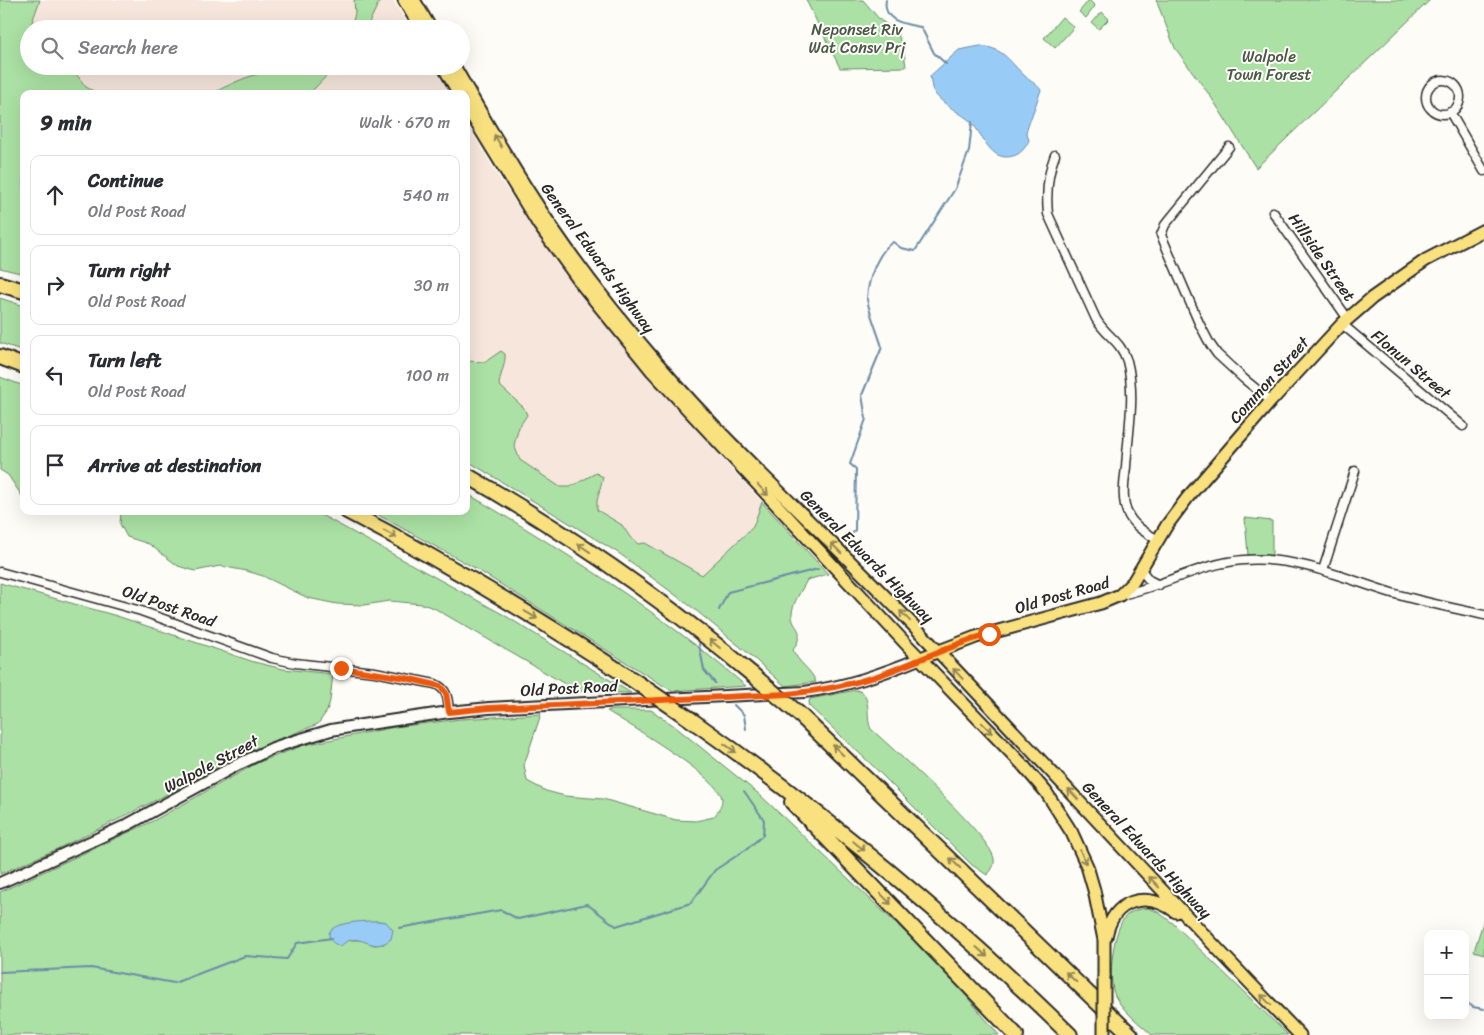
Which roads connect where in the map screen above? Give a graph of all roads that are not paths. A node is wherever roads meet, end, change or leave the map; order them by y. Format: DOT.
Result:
graph roads {
  1 [pos="404,0"];
  2 [pos="414,0"];
  3 [pos="416,20"];
  4 [pos="426,20"];
  5 [pos="448,75"];
  6 [pos="459,75"];
  7 [pos="457,90"];
  8 [pos="468,90"];
  9 [pos="470,93"];
  10 [pos="1450,112"];
  11 [pos="470,115"];
  12 [pos="1229,148"];
  13 [pos="1055,155"];
  14 [pos="1484,171"];
  15 [pos="1273,212"];
  16 [pos="1484,230"];
  17 [pos="0,284"];
  18 [pos="20,290"];
  19 [pos="1345,321"];
  20 [pos="0,358"];
  21 [pos="20,365"];
  22 [pos="1271,401"];
  23 [pos="1464,426"];
  24 [pos="1355,471"];
  25 [pos="470,477"];
  26 [pos="354,515"];
  27 [pos="1158,540"];
  28 [pos="1141,570"];
  29 [pos="1323,570"];
  30 [pos="0,572"];
  31 [pos="1158,585"];
  32 [pos="1120,595"];
  33 [pos="1484,615"];
  34 [pos="938,652"];
  35 [pos="921,658"];
  36 [pos="449,712"];
  37 [pos="768,776"];
  38 [pos="0,883"];
  39 [pos="1104,947"];
  40 [pos="1216,948"];
  41 [pos="1095,1000"];
  42 [pos="1016,1035"];
  43 [pos="1070,1035"];
  44 [pos="1104,1035"];
  45 [pos="1131,1035"];
  46 [pos="1143,1035"];
  47 [pos="1300,1035"];
  1 -- 3 [label="main road"];
  2 -- 4 [label="main road"];
  5 -- 7 [label="main road"];
  8 -- 6 [label="main road, General Edwards Highway, one-way"];
  34 -- 9 [label="main road, General Edwards Highway, one-way"];
  10 -- 10 [label="street"];
  10 -- 14 [label="street"];
  11 -- 35 [label="main road, General Edwards Highway, one-way"];
  12 -- 22 [label="street"];
  13 -- 27 [label="street"];
  15 -- 19 [label="street, Hillside Street"];
  16 -- 19 [label="main road, Common Street"];
  17 -- 18 [label="highway"];
  19 -- 22 [label="main road, Common Street"];
  19 -- 23 [label="street, Flonun Street"];
  20 -- 21 [label="highway"];
  22 -- 27 [label="main road, Common Street"];
  24 -- 29 [label="street"];
  41 -- 25 [label="highway, one-way, bridge"];
  26 -- 37 [label="highway, one-way, bridge"];
  27 -- 28 [label="main road, Common Street"];
  28 -- 31 [label="street"];
  28 -- 32 [label="main road, Common Street"];
  29 -- 31 [label="street, Old Post Road"];
  29 -- 33 [label="street, Old Post Road"];
  30 -- 36 [label="street, Old Post Road"];
  31 -- 32 [label="street, Old Post Road"];
  32 -- 34 [label="main road, Old Post Road"];
  34 -- 35 [label="main road, Old Post Road"];
  40 -- 34 [label="main road, General Edwards Highway, one-way"];
  35 -- 36 [label="main road, Old Post Road"];
  35 -- 39 [label="main road, General Edwards Highway, one-way"];
  36 -- 38 [label="main road, Walpole Street"];
  37 -- 42 [label="highway, one-way"];
  37 -- 43 [label="highway, one-way"];
  39 -- 40 [label="main road"];
  39 -- 44 [label="main road, General Edwards Highway, bridge"];
  47 -- 40 [label="main road, General Edwards Highway, one-way"];
  41 -- 45 [label="highway"];
  41 -- 46 [label="highway"];
}
